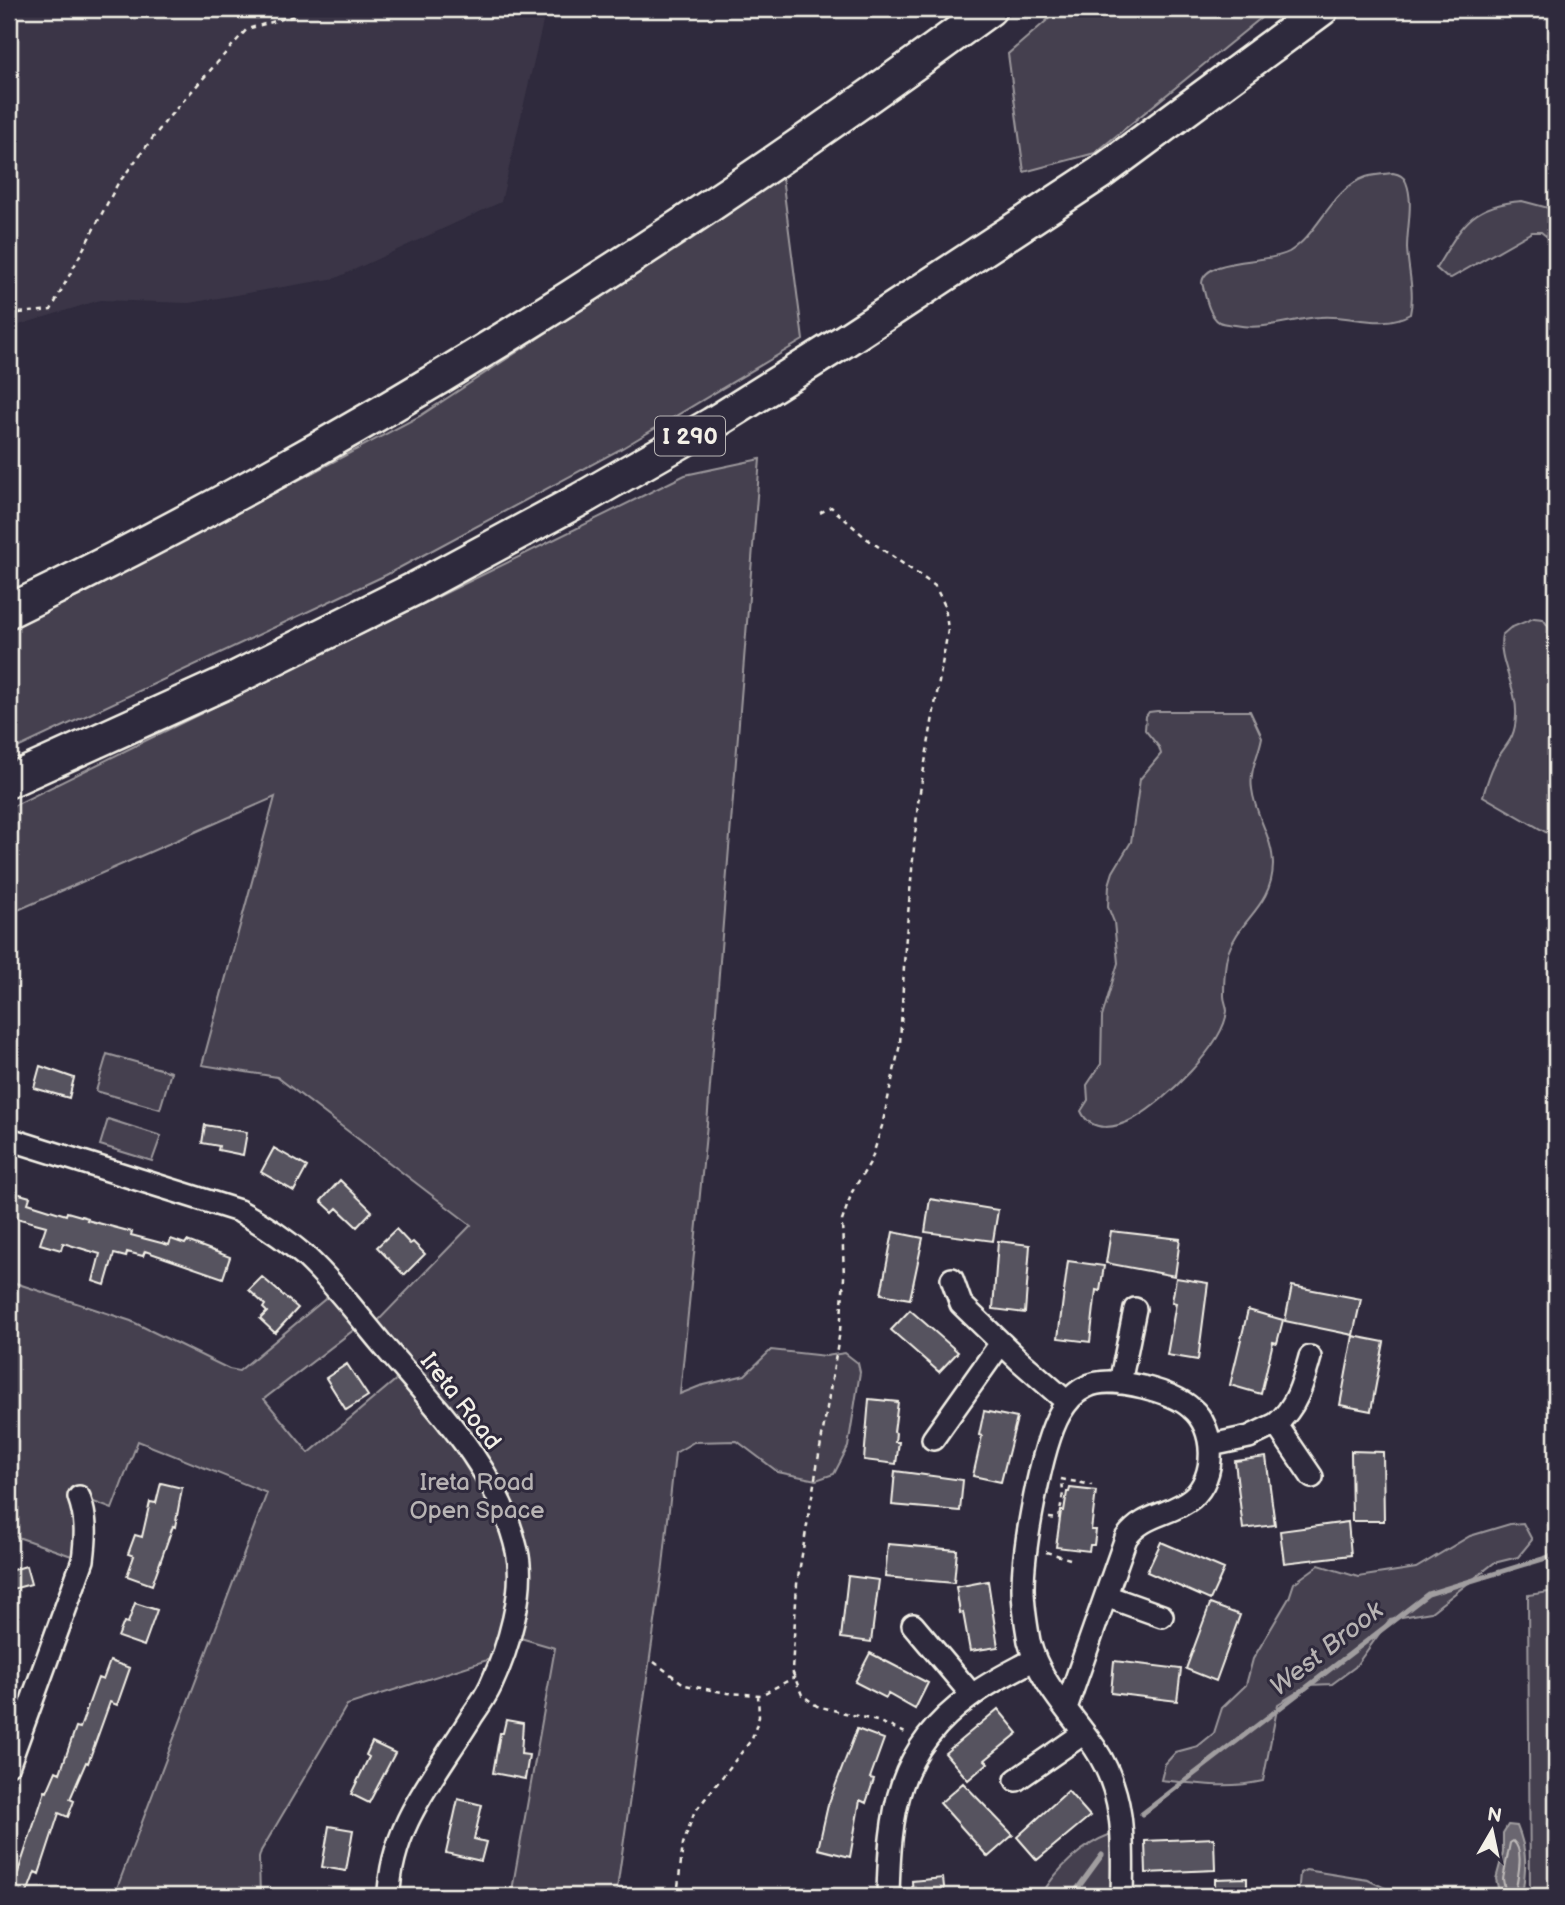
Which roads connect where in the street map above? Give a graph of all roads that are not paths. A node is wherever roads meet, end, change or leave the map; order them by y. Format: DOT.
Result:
graph roads {
  1 [pos="990,9"];
  2 [pos="1322,9"];
  3 [pos="9,611"];
  4 [pos="9,781"];
  5 [pos="9,1139"];
  6 [pos="952,1279"];
  7 [pos="1135,1308"];
  8 [pos="1001,1343"];
  9 [pos="1310,1357"];
  10 [pos="1120,1383"];
  11 [pos="1067,1402"];
  12 [pos="1276,1424"];
  13 [pos="933,1439"];
  14 [pos="1211,1445"];
  15 [pos="1312,1477"];
  16 [pos="79,1497"];
  17 [pos="1106,1596"];
  18 [pos="1162,1616"];
  19 [pos="913,1625"];
  20 [pos="1035,1659"];
  21 [pos="972,1695"];
  22 [pos="1066,1708"];
  23 [pos="1084,1733"];
  24 [pos="9,1764"];
  25 [pos="1016,1780"];
  26 [pos="389,1896"];
  27 [pos="888,1896"];
  28 [pos="1122,1896"];
  1 -- 3 [label="highway"];
  2 -- 4 [label="highway, I 290"];
  5 -- 26 [label="street, Ireta Road"];
  6 -- 8 [label="street"];
  7 -- 10 [label="street"];
  8 -- 11 [label="street"];
  8 -- 13 [label="street"];
  9 -- 12 [label="street"];
  10 -- 11 [label="street"];
  10 -- 14 [label="street"];
  11 -- 20 [label="street"];
  12 -- 14 [label="street"];
  12 -- 15 [label="street"];
  14 -- 17 [label="street"];
  16 -- 24 [label="street"];
  17 -- 18 [label="street"];
  17 -- 22 [label="street"];
  19 -- 21 [label="street"];
  20 -- 21 [label="street"];
  20 -- 22 [label="street"];
  21 -- 27 [label="street"];
  22 -- 23 [label="street"];
  23 -- 25 [label="street"];
  23 -- 28 [label="street"];
}
